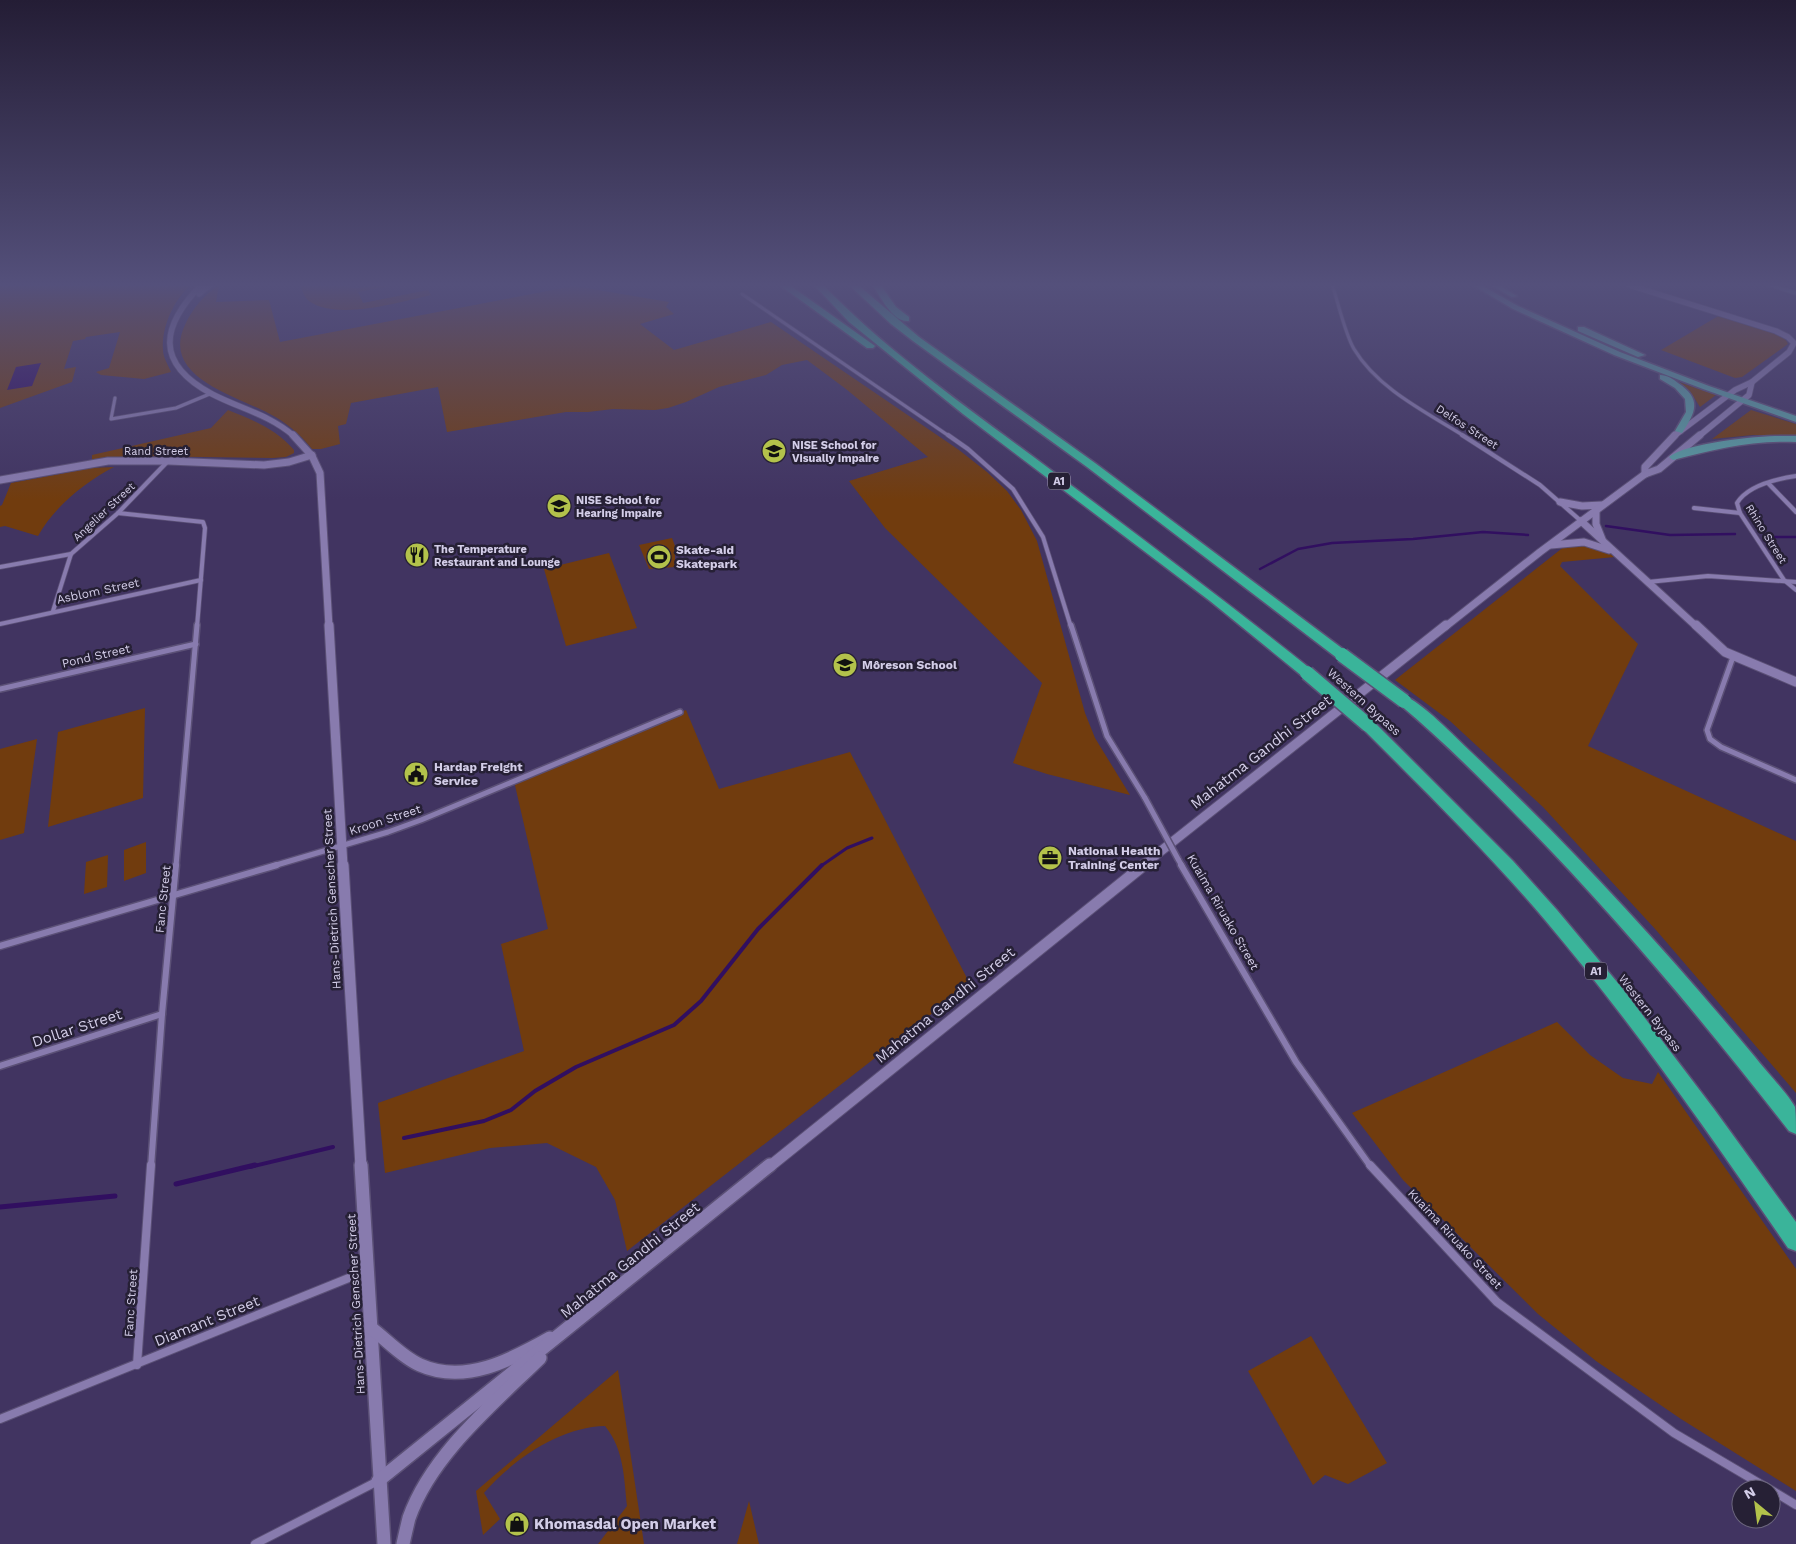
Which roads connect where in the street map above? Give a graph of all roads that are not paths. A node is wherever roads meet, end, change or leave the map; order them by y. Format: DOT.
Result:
graph roads {
  1 [pos="173,356"];
  2 [pos="832,356"];
  3 [pos="886,356"];
  4 [pos="897,356"];
  5 [pos="940,356"];
  6 [pos="954,356"];
  7 [pos="1359,356"];
  8 [pos="1619,356"];
  9 [pos="1621,356"];
  10 [pos="1646,356"];
  11 [pos="1782,356"];
  12 [pos="1752,382"];
  13 [pos="1735,390"];
  14 [pos="212,393"];
  15 [pos="1750,395"];
  16 [pos="1727,396"];
  17 [pos="115,398"];
  18 [pos="1742,401"];
  19 [pos="1009,404"];
  20 [pos="1796,411"];
  21 [pos="966,412"];
  22 [pos="1796,419"];
  23 [pos="1679,431"];
  24 [pos="1796,439"];
  25 [pos="312,456"];
  26 [pos="1673,457"];
  27 [pos="169,461"];
  28 [pos="1645,474"];
  29 [pos="1796,476"];
  30 [pos="0,480"];
  31 [pos="1768,483"];
  32 [pos="1560,502"];
  33 [pos="1600,508"];
  34 [pos="1694,508"];
  35 [pos="1796,512"];
  36 [pos="118,513"];
  37 [pos="1740,513"];
  38 [pos="1581,522"];
  39 [pos="1603,540"];
  40 [pos="1549,545"];
  41 [pos="71,554"];
  42 [pos="1618,555"];
  43 [pos="0,567"];
  44 [pos="201,580"];
  45 [pos="1784,580"];
  46 [pos="1648,582"];
  47 [pos="1796,582"];
  48 [pos="1796,590"];
  49 [pos="53,611"];
  50 [pos="0,624"];
  51 [pos="196,644"];
  52 [pos="1733,657"];
  53 [pos="1796,682"];
  54 [pos="0,689"];
  55 [pos="680,712"];
  56 [pos="1796,780"];
  57 [pos="342,845"];
  58 [pos="174,895"];
  59 [pos="0,946"];
  60 [pos="162,1014"];
  61 [pos="0,1066"];
  62 [pos="1796,1124"];
  63 [pos="1796,1240"];
  64 [pos="368,1270"];
  65 [pos="574,1324"];
  66 [pos="371,1328"];
  67 [pos="137,1365"];
  68 [pos="0,1419"];
  69 [pos="1751,1479"];
  70 [pos="378,1481"];
  71 [pos="1781,1496"];
  72 [pos="1796,1504"];
  73 [pos="255,1544"];
  74 [pos="384,1544"];
  75 [pos="403,1544"];
  1 -- 14 [label="street, Hans-Dietrich Genscher Street"];
  2 -- 69 [label="street, Kuaima Riruako Street, bridge"];
  3 -- 21 [label="highway"];
  4 -- 21 [label="highway, Western Bypass / A1"];
  5 -- 19 [label="highway, Western Bypass / A1"];
  6 -- 19 [label="highway"];
  7 -- 32 [label="street, Delfos Street"];
  8 -- 23 [label="main road"];
  9 -- 16 [label="main road"];
  10 -- 13 [label="main road"];
  11 -- 12 [label="street, Mahatma Gandhi Street"];
  12 -- 13 [label="street, Mahatma Gandhi Street"];
  12 -- 15 [label="street"];
  13 -- 15 [label="main road"];
  13 -- 16 [label="street, Mahatma Gandhi Street"];
  14 -- 17 [label="street"];
  14 -- 25 [label="street, Hans-Dietrich Genscher Street"];
  15 -- 18 [label="street, Mahatma Gandhi Street"];
  15 -- 20 [label="main road"];
  16 -- 18 [label="main road"];
  16 -- 23 [label="street, Mahatma Gandhi Street"];
  18 -- 22 [label="main road"];
  18 -- 26 [label="street, Mahatma Gandhi Street"];
  19 -- 62 [label="highway, Western Bypass / A1, bridge"];
  21 -- 63 [label="highway, Western Bypass / A1, bridge"];
  23 -- 28 [label="street, Mahatma Gandhi Street"];
  24 -- 26 [label="main road"];
  25 -- 27 [label="street, Rand Street"];
  25 -- 57 [label="street, Hans-Dietrich Genscher Street"];
  26 -- 28 [label="street, Mahatma Gandhi Street"];
  27 -- 30 [label="street, Rand Street"];
  27 -- 36 [label="street, Angelier Street"];
  28 -- 33 [label="street, Mahatma Gandhi Street"];
  29 -- 31 [label="street, Rhino Street"];
  31 -- 35 [label="street"];
  31 -- 37 [label="street, Rhino Street"];
  32 -- 33 [label="street"];
  32 -- 38 [label="street, Delfos Street"];
  33 -- 38 [label="street, Mahatma Gandhi Street"];
  33 -- 39 [label="street"];
  34 -- 37 [label="street"];
  36 -- 41 [label="street, Angelier Street"];
  36 -- 44 [label="street, Fanc Street"];
  37 -- 45 [label="street, Rhino Street"];
  38 -- 39 [label="street"];
  38 -- 40 [label="street, Mahatma Gandhi Street"];
  39 -- 42 [label="street"];
  40 -- 42 [label="street"];
  40 -- 65 [label="street, Mahatma Gandhi Street"];
  41 -- 43 [label="street"];
  41 -- 49 [label="street, Angelier Street"];
  42 -- 46 [label="street"];
  44 -- 49 [label="street, Asblom Street"];
  44 -- 51 [label="street, Fanc Street"];
  45 -- 46 [label="street"];
  45 -- 47 [label="street"];
  45 -- 48 [label="street, Rhino Street"];
  46 -- 52 [label="street"];
  49 -- 50 [label="street, Asblom Street"];
  51 -- 54 [label="street, Pond Street"];
  51 -- 58 [label="street, Fanc Street"];
  52 -- 53 [label="street"];
  52 -- 56 [label="street"];
  55 -- 57 [label="street, Kroon Street"];
  57 -- 58 [label="street, Kroon Street"];
  57 -- 64 [label="street, Hans-Dietrich Genscher Street"];
  58 -- 59 [label="street, Kroon Street"];
  58 -- 60 [label="street, Fanc Street"];
  60 -- 61 [label="street, Dollar Street"];
  60 -- 67 [label="street, Fanc Street"];
  64 -- 66 [label="street, Hans-Dietrich Genscher Street"];
  64 -- 67 [label="street, Diamant Street"];
  65 -- 66 [label="street"];
  65 -- 70 [label="street, Mahatma Gandhi Street"];
  65 -- 75 [label="street"];
  66 -- 70 [label="street, Hans-Dietrich Genscher Street"];
  67 -- 68 [label="street, Diamant Street"];
  70 -- 73 [label="street, Mahatma Gandhi Street"];
  70 -- 74 [label="street, Hans-Dietrich Genscher Street"];
  71 -- 72 [label="street, Kuaima Riruako Street"];
}
